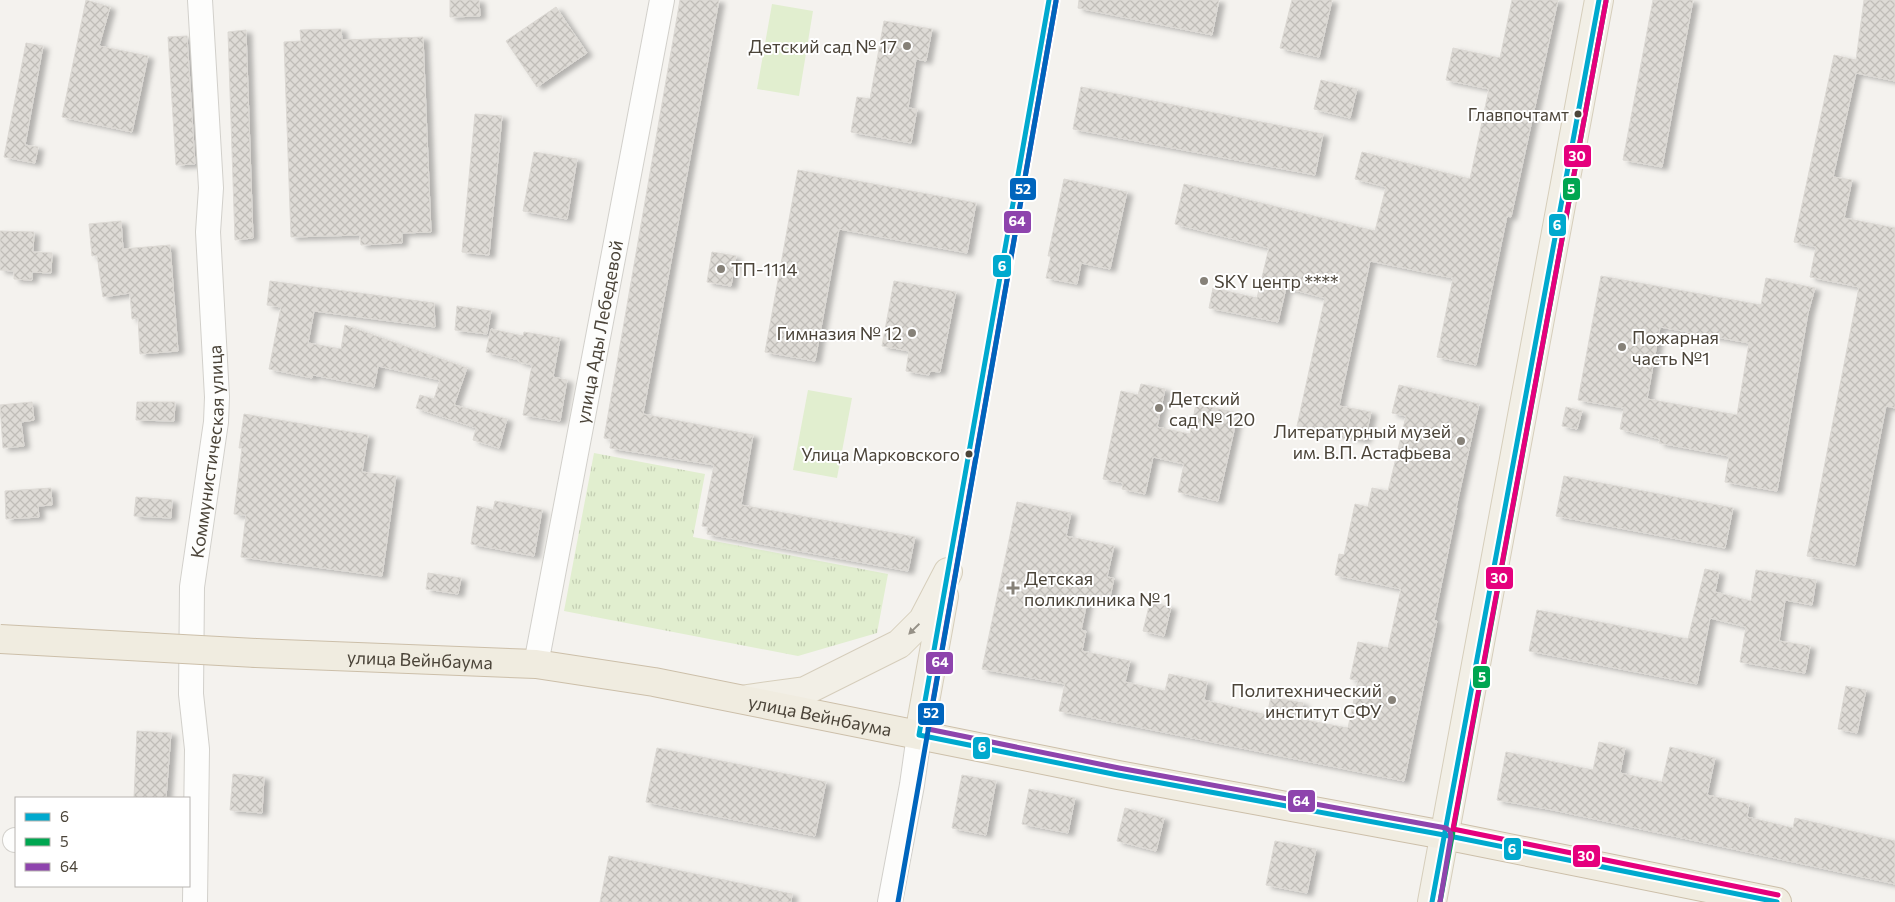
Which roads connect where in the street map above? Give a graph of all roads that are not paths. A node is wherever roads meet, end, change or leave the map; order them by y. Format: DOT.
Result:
graph roads {
  1 [pos="200,0"];
  2 [pos="662,0"];
  3 [pos="1599,0"];
  4 [pos="0,639"];
  5 [pos="536,664"];
  6 [pos="743,699"];
  7 [pos="919,735"];
  8 [pos="1444,835"];
  9 [pos="192,838"];
  10 [pos="194,902"];
  11 [pos="890,902"];
  12 [pos="1432,902"];
  13 [pos="1777,902"];
  1 -- 9 [label="street, Коммунистическая улица"];
  2 -- 5 [label="street, улица Ады Лебедевой"];
  3 -- 8 [label="main road"];
  4 -- 5 [label="highway, улица Вейнбаума, bridge"];
  5 -- 6 [label="highway, улица Вейнбаума"];
  6 -- 7 [label="highway, улица Вейнбаума"];
  7 -- 6 [label="main road, one-way"];
  7 -- 8 [label="highway, улица Вейнбаума"];
  7 -- 11 [label="street"];
  8 -- 12 [label="main road"];
  8 -- 13 [label="highway, улица Вейнбаума"];
  9 -- 10 [label="street, Коммунистическая улица"];
}
